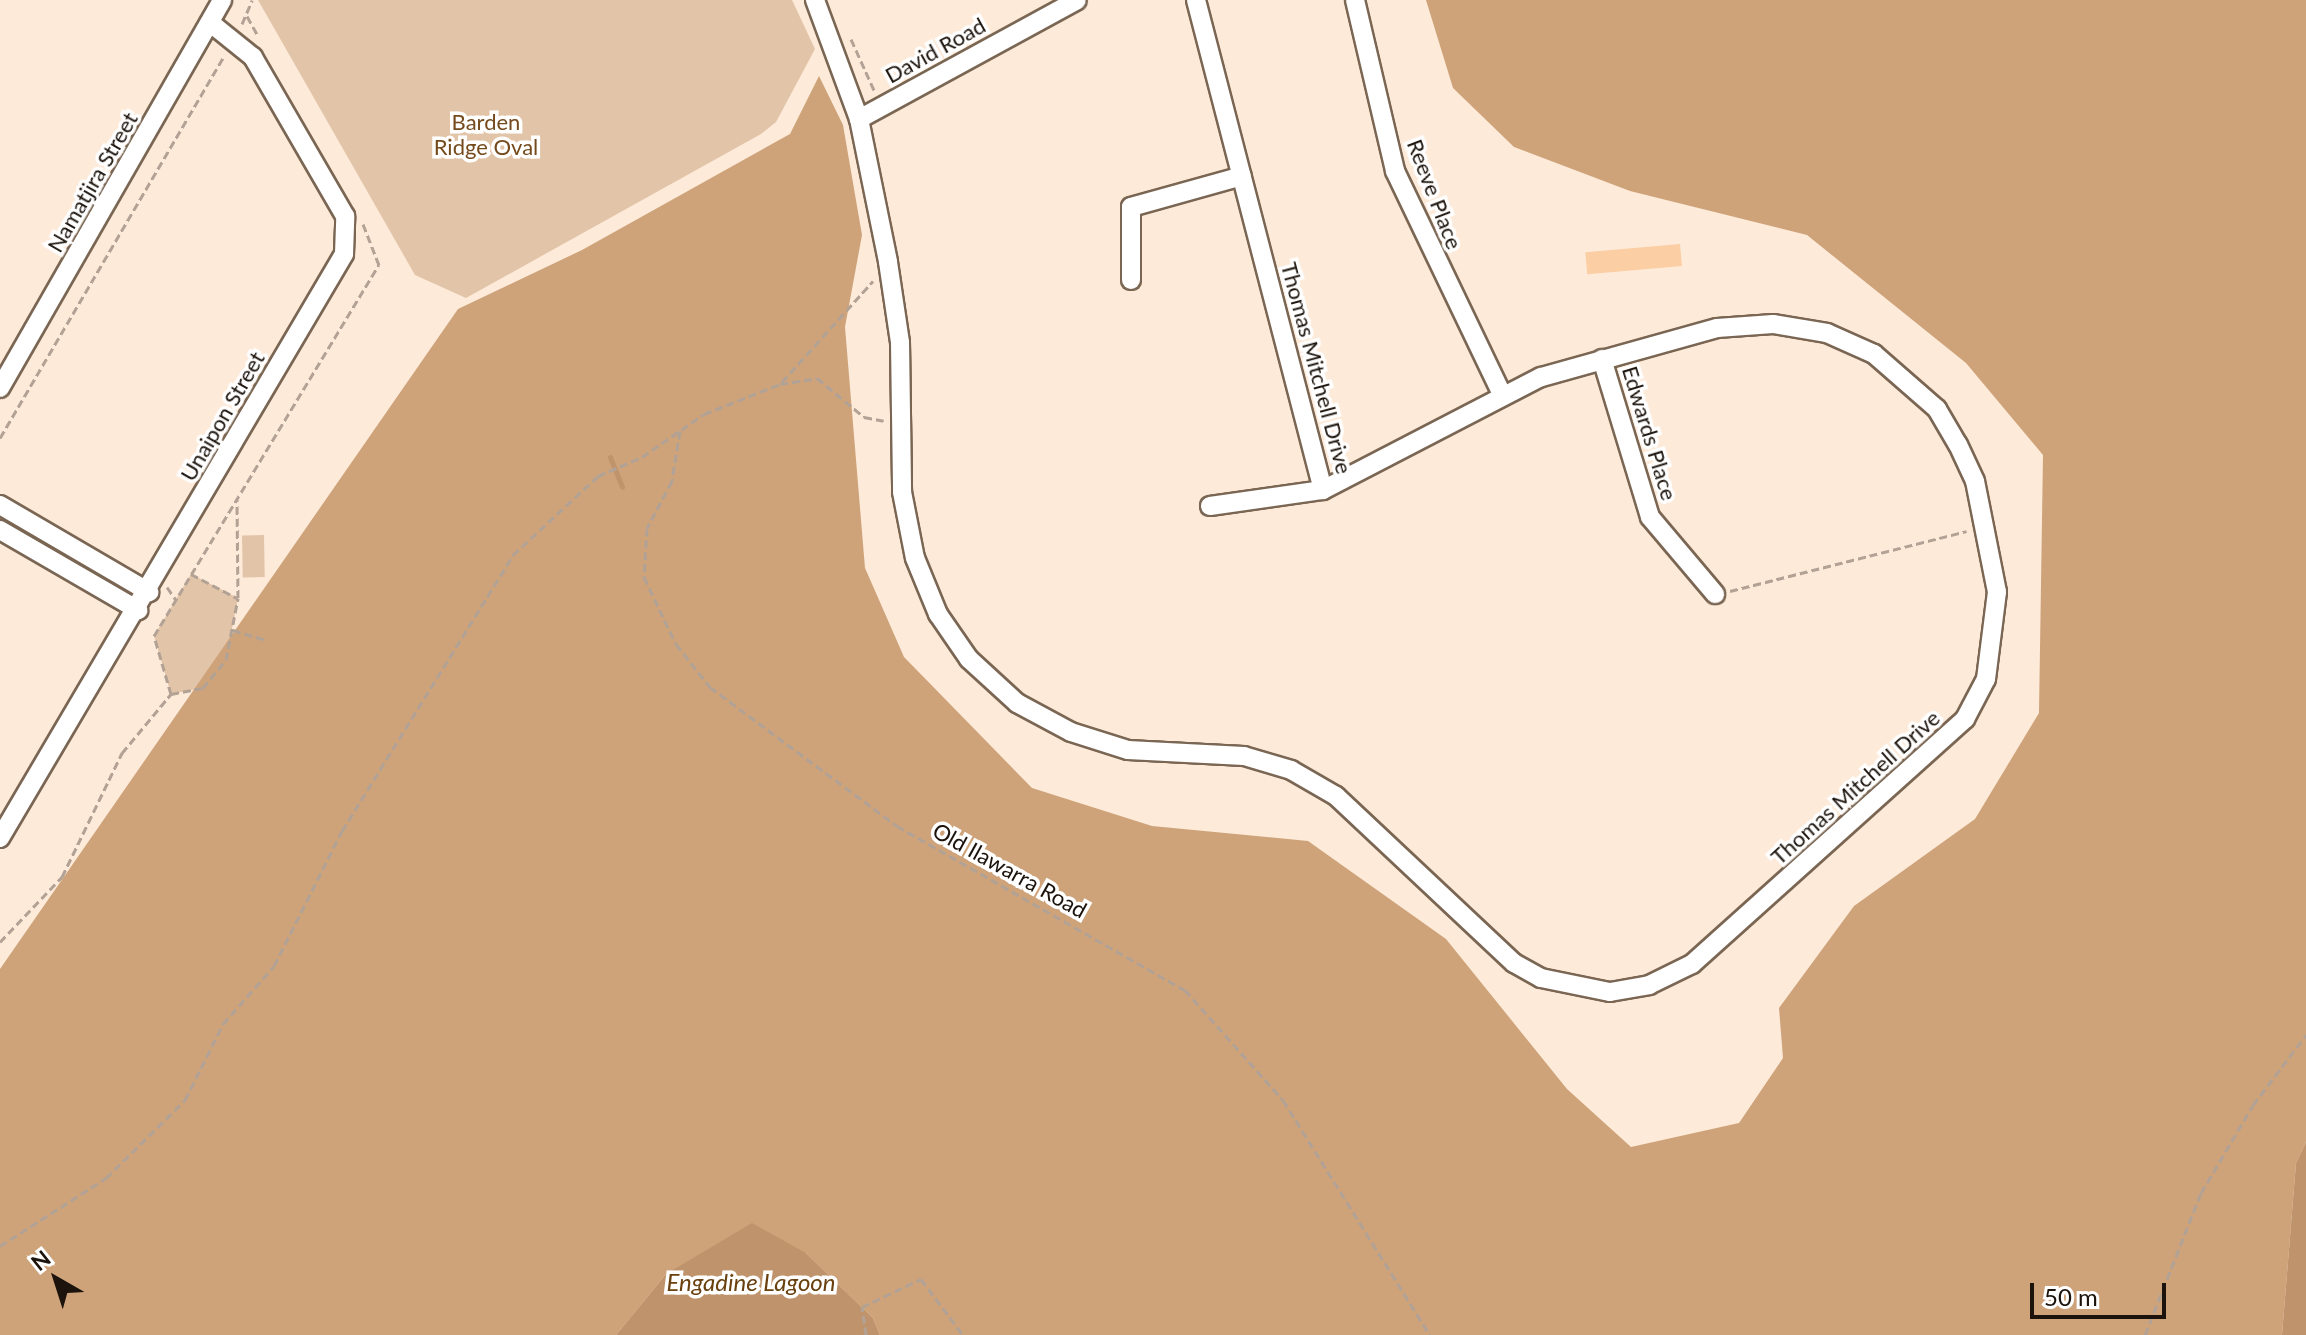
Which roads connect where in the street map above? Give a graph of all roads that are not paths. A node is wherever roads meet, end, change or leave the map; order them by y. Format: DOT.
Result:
graph roads {
  1 [pos="222,0"];
  2 [pos="815,0"];
  3 [pos="1077,0"];
  4 [pos="1196,0"];
  5 [pos="1355,0"];
  6 [pos="212,24"];
  7 [pos="859,119"];
  8 [pos="1242,176"];
  9 [pos="1131,280"];
  10 [pos="1602,359"];
  11 [pos="0,388"];
  12 [pos="1502,394"];
  13 [pos="1323,490"];
  14 [pos="0,505"];
  15 [pos="1210,506"];
  16 [pos="0,530"];
  17 [pos="149,592"];
  18 [pos="1715,594"];
  19 [pos="138,610"];
  20 [pos="0,838"];
  1 -- 6 [label="street, Namatjira Street"];
  2 -- 7 [label="street, Thomas Mitchell Drive"];
  3 -- 7 [label="street, David Road"];
  4 -- 8 [label="street, Thomas Mitchell Drive"];
  5 -- 12 [label="street, Reeve Place"];
  6 -- 11 [label="street, Namatjira Street"];
  6 -- 17 [label="street, Unaipon Street"];
  7 -- 10 [label="street, Thomas Mitchell Drive"];
  8 -- 9 [label="street"];
  8 -- 13 [label="street, Thomas Mitchell Drive"];
  10 -- 12 [label="street, Thomas Mitchell Drive"];
  10 -- 18 [label="street, Edwards Place"];
  12 -- 13 [label="street, Thomas Mitchell Drive"];
  13 -- 15 [label="street"];
  14 -- 17 [label="street"];
  16 -- 19 [label="street"];
  17 -- 19 [label="street, Unaipon Street"];
  19 -- 20 [label="street, Unaipon Street"];
}
